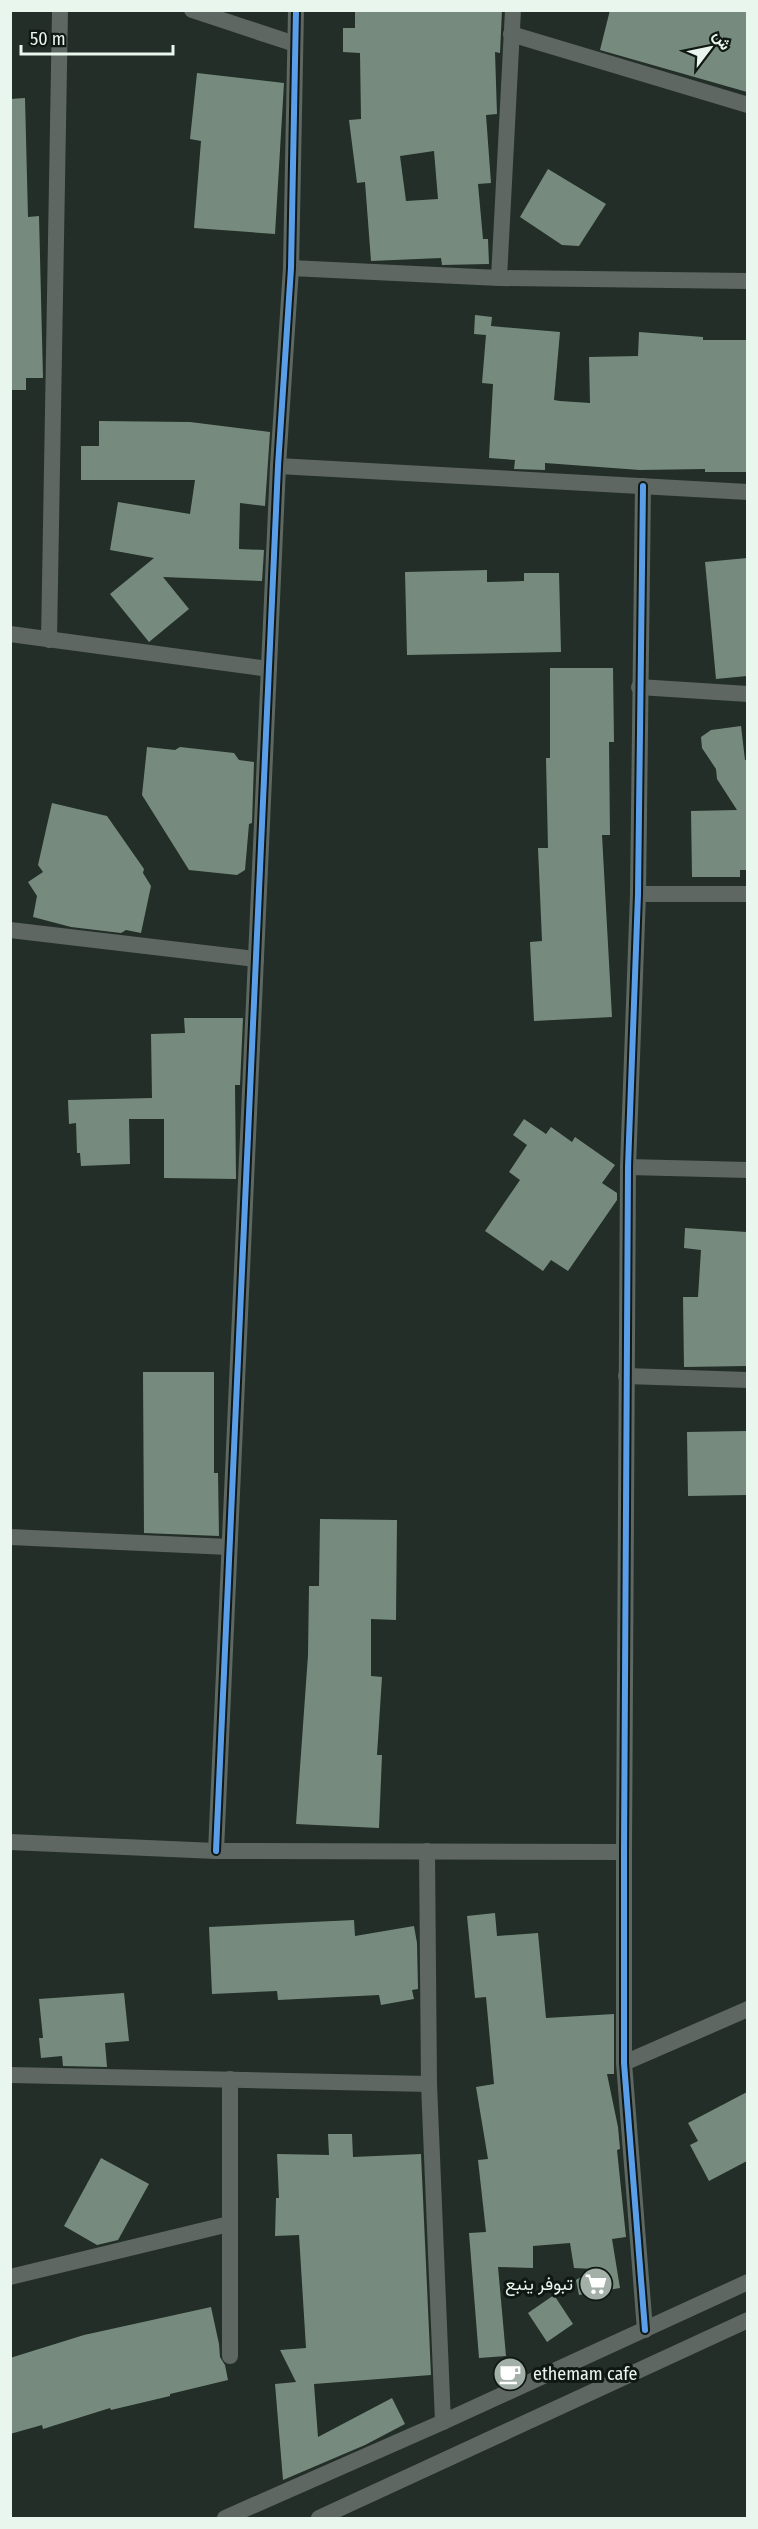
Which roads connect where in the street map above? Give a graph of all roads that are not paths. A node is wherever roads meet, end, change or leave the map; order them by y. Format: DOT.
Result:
graph roads {
  1 [pos="60,10"];
  2 [pos="192,10"];
  3 [pos="296,10"];
  4 [pos="513,10"];
  5 [pos="511,34"];
  6 [pos="296,44"];
  7 [pos="747,105"];
  8 [pos="291,268"];
  9 [pos="499,278"];
  10 [pos="747,281"];
  11 [pos="278,466"];
  12 [pos="643,486"];
  13 [pos="747,492"];
  14 [pos="10,634"];
  15 [pos="49,640"];
  16 [pos="269,669"];
  17 [pos="639,687"];
  18 [pos="747,694"];
  19 [pos="638,894"];
  20 [pos="747,894"];
  21 [pos="10,930"];
  22 [pos="256,959"];
  23 [pos="628,1167"];
  24 [pos="747,1170"];
  25 [pos="626,1376"];
  26 [pos="747,1380"];
  27 [pos="10,1537"];
  28 [pos="229,1547"];
  29 [pos="10,1842"];
  30 [pos="216,1851"];
  31 [pos="427,1851"];
  32 [pos="624,1852"];
  33 [pos="747,2009"];
  34 [pos="624,2063"];
  35 [pos="10,2075"];
  36 [pos="230,2079"];
  37 [pos="429,2084"];
  38 [pos="229,2224"];
  39 [pos="10,2277"];
  40 [pos="747,2282"];
  41 [pos="747,2320"];
  42 [pos="645,2330"];
  43 [pos="230,2356"];
  44 [pos="442,2422"];
  45 [pos="225,2518"];
  46 [pos="319,2518"];
  1 -- 15 [label="street"];
  2 -- 6 [label="street"];
  3 -- 6 [label="street"];
  4 -- 5 [label="street"];
  5 -- 7 [label="street"];
  5 -- 9 [label="street"];
  6 -- 8 [label="street"];
  8 -- 9 [label="street"];
  8 -- 11 [label="street"];
  9 -- 10 [label="street"];
  11 -- 12 [label="street"];
  11 -- 16 [label="street"];
  12 -- 13 [label="street"];
  12 -- 17 [label="street"];
  14 -- 15 [label="street"];
  15 -- 16 [label="street"];
  16 -- 22 [label="street"];
  17 -- 18 [label="street"];
  17 -- 19 [label="street"];
  19 -- 20 [label="street"];
  19 -- 23 [label="street"];
  21 -- 22 [label="street"];
  22 -- 28 [label="street"];
  23 -- 24 [label="street"];
  23 -- 25 [label="street"];
  25 -- 26 [label="street"];
  25 -- 32 [label="street"];
  27 -- 28 [label="street"];
  28 -- 30 [label="street"];
  29 -- 30 [label="street"];
  30 -- 31 [label="street"];
  31 -- 32 [label="street"];
  31 -- 37 [label="street"];
  32 -- 34 [label="street"];
  33 -- 34 [label="street"];
  34 -- 42 [label="street"];
  35 -- 36 [label="street"];
  36 -- 37 [label="street"];
  36 -- 38 [label="street"];
  37 -- 44 [label="street"];
  38 -- 39 [label="street"];
  38 -- 43 [label="street"];
  40 -- 42 [label="street"];
  41 -- 46 [label="street"];
  42 -- 44 [label="street"];
  44 -- 45 [label="street"];
}
